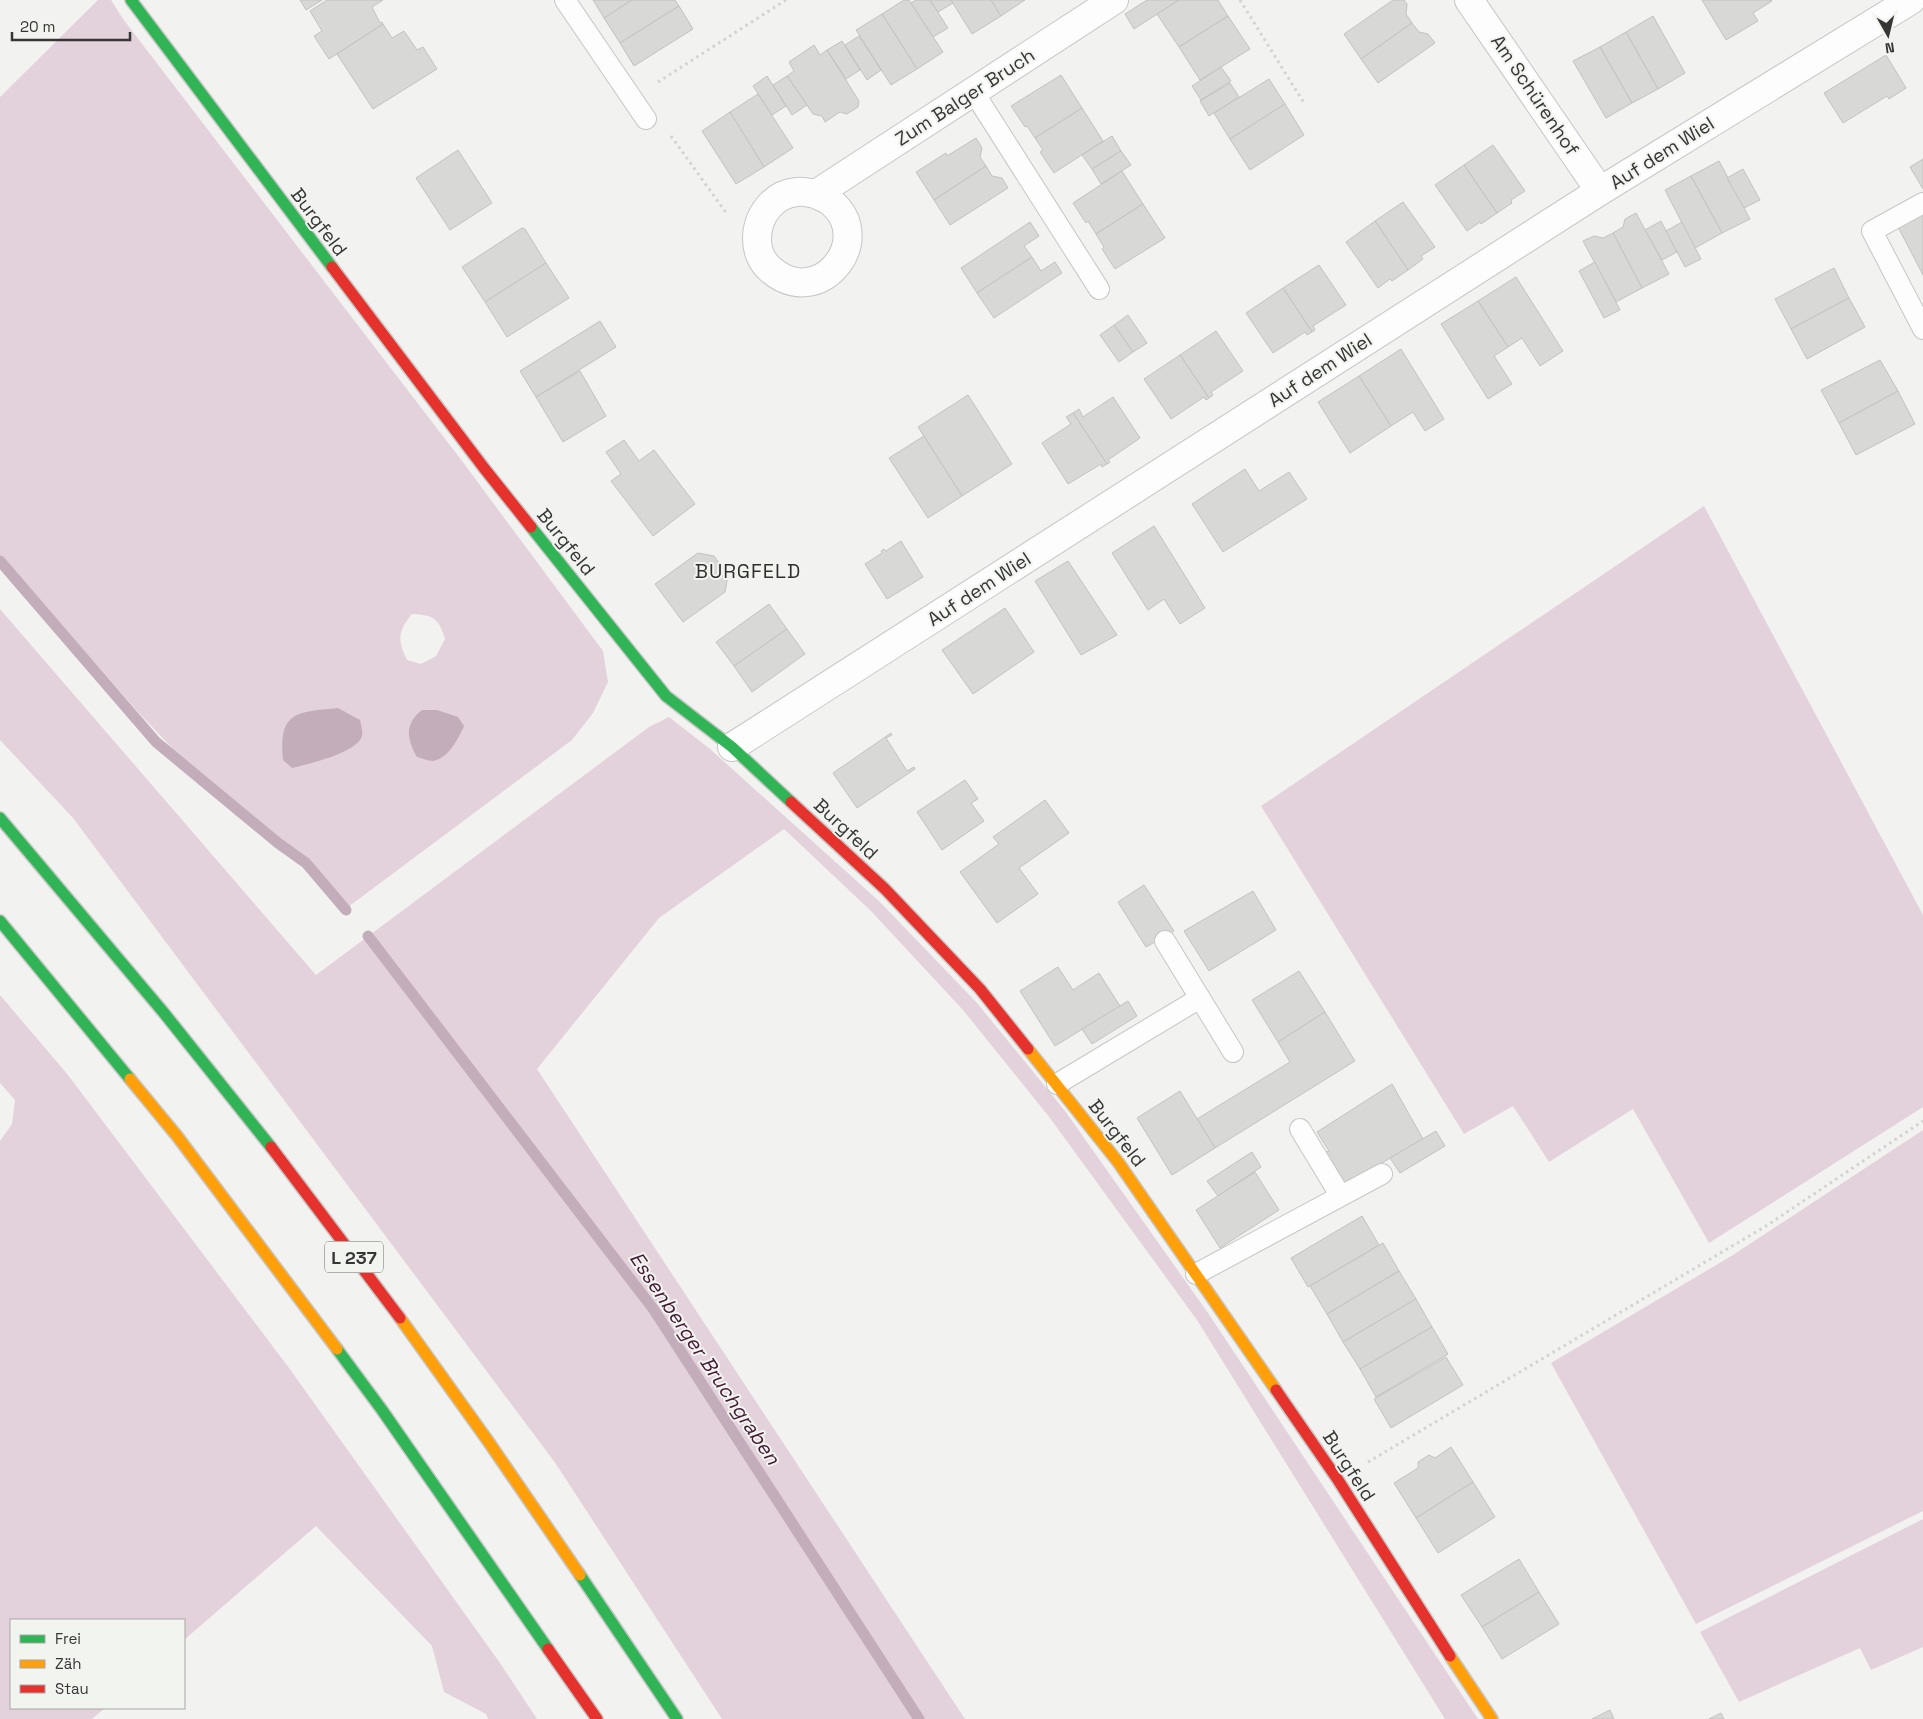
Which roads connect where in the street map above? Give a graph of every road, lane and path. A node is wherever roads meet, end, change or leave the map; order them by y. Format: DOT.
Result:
graph roads {
  1 [pos="131,0"];
  2 [pos="565,0"];
  3 [pos="786,0"];
  4 [pos="1114,0"];
  5 [pos="1240,0"];
  6 [pos="1469,0"];
  7 [pos="1911,0"];
  8 [pos="973,91"];
  9 [pos="633,98"];
  10 [pos="1304,103"];
  11 [pos="646,119"];
  12 [pos="1600,191"];
  13 [pos="816,194"];
  14 [pos="1923,203"];
  15 [pos="757,228"];
  16 [pos="1099,289"];
  17 [pos="1923,329"];
  18 [pos="732,747"];
  19 [pos="0,818"];
  20 [pos="0,921"];
  21 [pos="1165,940"];
  22 [pos="1200,998"];
  23 [pos="1233,1052"];
  24 [pos="1057,1084"];
  25 [pos="1923,1122"];
  26 [pos="1300,1129"];
  27 [pos="1382,1174"];
  28 [pos="1340,1195"];
  29 [pos="1196,1274"];
  30 [pos="1338,1480"];
  31 [pos="597,1719"];
  32 [pos="677,1719"];
  33 [pos="1492,1719"];
  1 -- 18 [label="main road, Burgfeld"];
  2 -- 9 [label="lane"];
  3 -- 9 [label="path"];
  4 -- 8 [label="street, Zum Balger Bruch"];
  5 -- 10 [label="path"];
  6 -- 12 [label="street, Am Schürenhof"];
  7 -- 12 [label="street, Auf dem Wiel"];
  8 -- 13 [label="street, Zum Balger Bruch"];
  8 -- 16 [label="lane"];
  9 -- 11 [label="lane"];
  11 -- 15 [label="path"];
  12 -- 18 [label="street, Auf dem Wiel"];
  13 -- 15 [label="street"];
  13 -- 15 [label="street"];
  14 -- 17 [label="lane"];
  18 -- 24 [label="main road, Burgfeld"];
  19 -- 32 [label="main road, L 237"];
  20 -- 31 [label="main road"];
  21 -- 22 [label="lane"];
  22 -- 23 [label="lane"];
  22 -- 24 [label="lane"];
  24 -- 29 [label="main road, Burgfeld"];
  25 -- 30 [label="path"];
  26 -- 28 [label="lane"];
  27 -- 28 [label="lane"];
  28 -- 29 [label="lane"];
  29 -- 30 [label="main road, Burgfeld"];
  30 -- 33 [label="main road, Burgfeld"];
}
